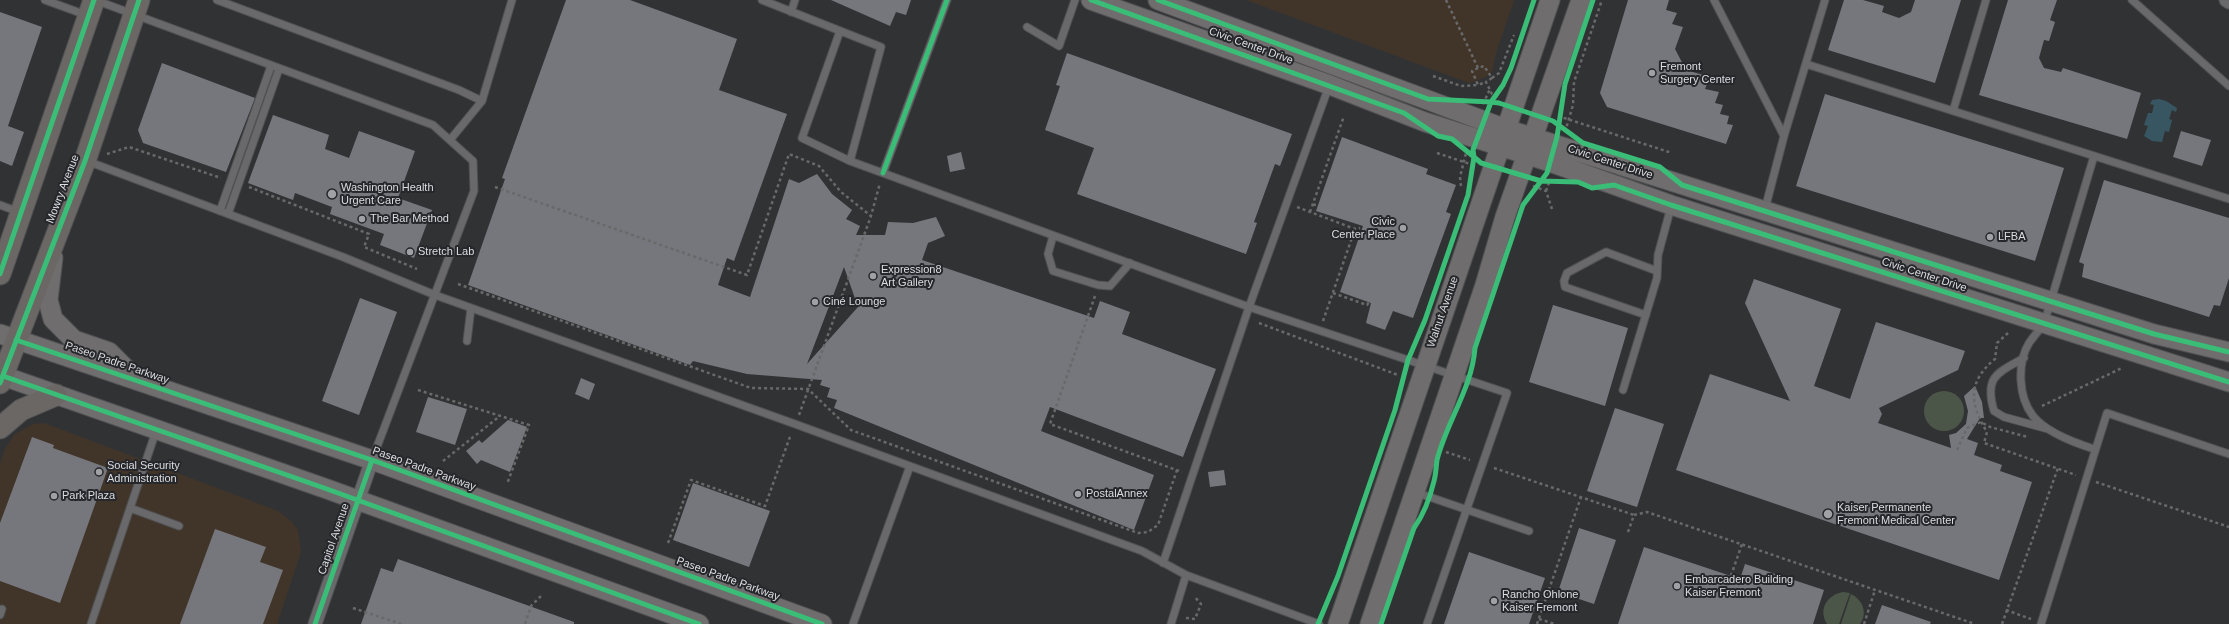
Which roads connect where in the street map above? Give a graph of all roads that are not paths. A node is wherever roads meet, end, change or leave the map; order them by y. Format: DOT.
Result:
graph roads {
  1 [pos="45,0"];
  2 [pos="217,0"];
  3 [pos="512,0"];
  4 [pos="762,0"];
  5 [pos="795,0"];
  6 [pos="947,0"];
  7 [pos="1075,0"];
  8 [pos="1091,0"];
  9 [pos="1158,0"];
  10 [pos="1550,0"];
  11 [pos="1581,0"];
  12 [pos="1714,0"];
  13 [pos="1825,0"];
  14 [pos="1986,0"];
  15 [pos="2132,0"];
  16 [pos="2226,0"];
  17 [pos="2229,2"];
  18 [pos="93,5"];
  19 [pos="136,8"];
  20 [pos="791,12"];
  21 [pos="1027,27"];
  22 [pos="840,31"];
  23 [pos="1806,64"];
  24 [pos="271,66"];
  25 [pos="279,69"];
  26 [pos="1330,85"];
  27 [pos="2229,86"];
  28 [pos="482,101"];
  29 [pos="1953,111"];
  30 [pos="1784,136"];
  31 [pos="1503,138"];
  32 [pos="1534,138"];
  33 [pos="450,140"];
  34 [pos="1558,145"];
  35 [pos="1528,156"];
  36 [pos="2094,156"];
  37 [pos="85,160"];
  38 [pos="850,161"];
  39 [pos="883,173"];
  40 [pos="2229,198"];
  41 [pos="0,205"];
  42 [pos="1671,205"];
  43 [pos="220,210"];
  44 [pos="1765,211"];
  45 [pos="20,212"];
  46 [pos="228,214"];
  47 [pos="1053,236"];
  48 [pos="55,238"];
  49 [pos="1130,263"];
  50 [pos="2,264"];
  51 [pos="1657,271"];
  52 [pos="435,295"];
  53 [pos="2051,301"];
  54 [pos="1249,307"];
  55 [pos="471,308"];
  56 [pos="1646,315"];
  57 [pos="2044,324"];
  58 [pos="8,337"];
  59 [pos="467,341"];
  60 [pos="2229,351"];
  61 [pos="2024,358"];
  62 [pos="1416,363"];
  63 [pos="1454,376"];
  64 [pos="1,378"];
  65 [pos="137,381"];
  66 [pos="2229,382"];
  67 [pos="1624,390"];
  68 [pos="56,395"];
  69 [pos="0,428"];
  70 [pos="157,430"];
  71 [pos="2052,430"];
  72 [pos="2094,449"];
  73 [pos="2229,454"];
  74 [pos="372,460"];
  75 [pos="910,466"];
  76 [pos="1415,492"];
  77 [pos="358,500"];
  78 [pos="130,508"];
  79 [pos="1467,508"];
  80 [pos="179,526"];
  81 [pos="1529,531"];
  82 [pos="1163,563"];
  83 [pos="1186,575"];
  84 [pos="91,624"];
  85 [pos="316,624"];
  86 [pos="699,624"];
  87 [pos="822,624"];
  88 [pos="853,624"];
  89 [pos="1170,624"];
  90 [pos="1319,624"];
  91 [pos="1338,624"];
  92 [pos="1370,624"];
  93 [pos="1427,624"];
  94 [pos="2041,624"];
  1 -- 18 [label="lane"];
  2 -- 28 [label="lane"];
  3 -- 28 [label="lane"];
  4 -- 20 [label="lane"];
  5 -- 20 [label="lane"];
  6 -- 39 [label="lane"];
  7 -- 21 [label="lane"];
  8 -- 26 [label="main road, Civic Center Drive"];
  9 -- 31 [label="main road, Civic Center Drive"];
  10 -- 31 [label="main road, Walnut Avenue"];
  11 -- 32 [label="main road"];
  12 -- 30 [label="lane"];
  13 -- 23 [label="lane"];
  14 -- 29 [label="lane"];
  15 -- 27 [label="lane"];
  16 -- 17 [label="street"];
  18 -- 19 [label="lane"];
  18 -- 45 [label="main road"];
  19 -- 24 [label="lane"];
  19 -- 37 [label="main road, Mowry Avenue"];
  20 -- 22 [label="lane"];
  22 -- 38 [label="lane"];
  22 -- 38 [label="lane"];
  23 -- 29 [label="lane"];
  23 -- 30 [label="lane"];
  24 -- 25 [label="lane"];
  24 -- 43 [label="lane"];
  25 -- 33 [label="lane"];
  25 -- 46 [label="lane"];
  26 -- 31 [label="main road, Civic Center Drive"];
  26 -- 54 [label="lane"];
  28 -- 33 [label="lane"];
  29 -- 36 [label="lane"];
  30 -- 44 [label="lane"];
  31 -- 32 [label="main road, Civic Center Drive"];
  31 -- 35 [label="main road, Civic Center Drive"];
  31 -- 62 [label="main road, Walnut Avenue"];
  32 -- 34 [label="main road, Civic Center Drive"];
  32 -- 35 [label="main road"];
  33 -- 52 [label="lane"];
  34 -- 35 [label="main road, Civic Center Drive"];
  34 -- 42 [label="main road, Civic Center Drive"];
  34 -- 44 [label="main road, Civic Center Drive"];
  35 -- 63 [label="main road"];
  36 -- 40 [label="lane"];
  36 -- 53 [label="lane"];
  37 -- 43 [label="lane"];
  37 -- 48 [label="main road, Mowry Avenue"];
  38 -- 39 [label="lane"];
  39 -- 47 [label="lane"];
  41 -- 45 [label="lane"];
  42 -- 51 [label="lane"];
  42 -- 57 [label="main road, Civic Center Drive"];
  43 -- 46 [label="lane"];
  44 -- 53 [label="main road, Civic Center Drive"];
  45 -- 50 [label="main road"];
  46 -- 52 [label="lane"];
  47 -- 49 [label="lane"];
  47 -- 49 [label="lane"];
  48 -- 58 [label="main road, Mowry Avenue"];
  48 -- 65 [label="main road"];
  49 -- 54 [label="lane"];
  51 -- 56 [label="lane"];
  51 -- 56 [label="lane"];
  52 -- 55 [label="lane"];
  52 -- 74 [label="lane"];
  53 -- 57 [label="lane"];
  53 -- 60 [label="main road, Civic Center Drive"];
  54 -- 62 [label="lane"];
  54 -- 82 [label="lane"];
  55 -- 59 [label="lane"];
  55 -- 75 [label="lane"];
  56 -- 67 [label="lane"];
  57 -- 61 [label="lane"];
  57 -- 66 [label="main road, Civic Center Drive"];
  58 -- 64 [label="main road, Mowry Avenue"];
  58 -- 65 [label="main road, Paseo Padre Parkway"];
  61 -- 71 [label="lane"];
  61 -- 71 [label="lane"];
  62 -- 63 [label="lane"];
  62 -- 91 [label="main road, Walnut Avenue"];
  63 -- 76 [label="main road"];
  63 -- 79 [label="lane"];
  64 -- 68 [label="main road"];
  65 -- 74 [label="main road, Paseo Padre Parkway"];
  68 -- 69 [label="main road"];
  68 -- 70 [label="main road"];
  70 -- 77 [label="main road"];
  70 -- 78 [label="lane"];
  71 -- 72 [label="lane"];
  72 -- 73 [label="lane"];
  72 -- 94 [label="lane"];
  74 -- 77 [label="street, Capitol Avenue"];
  74 -- 87 [label="main road, Paseo Padre Parkway"];
  75 -- 82 [label="lane"];
  75 -- 88 [label="lane"];
  76 -- 79 [label="lane"];
  76 -- 92 [label="main road"];
  77 -- 85 [label="street, Capitol Avenue"];
  77 -- 86 [label="main road"];
  78 -- 80 [label="lane"];
  78 -- 84 [label="lane"];
  79 -- 81 [label="lane"];
  79 -- 93 [label="lane"];
  82 -- 83 [label="lane"];
  83 -- 89 [label="lane"];
  83 -- 90 [label="lane"];
}
